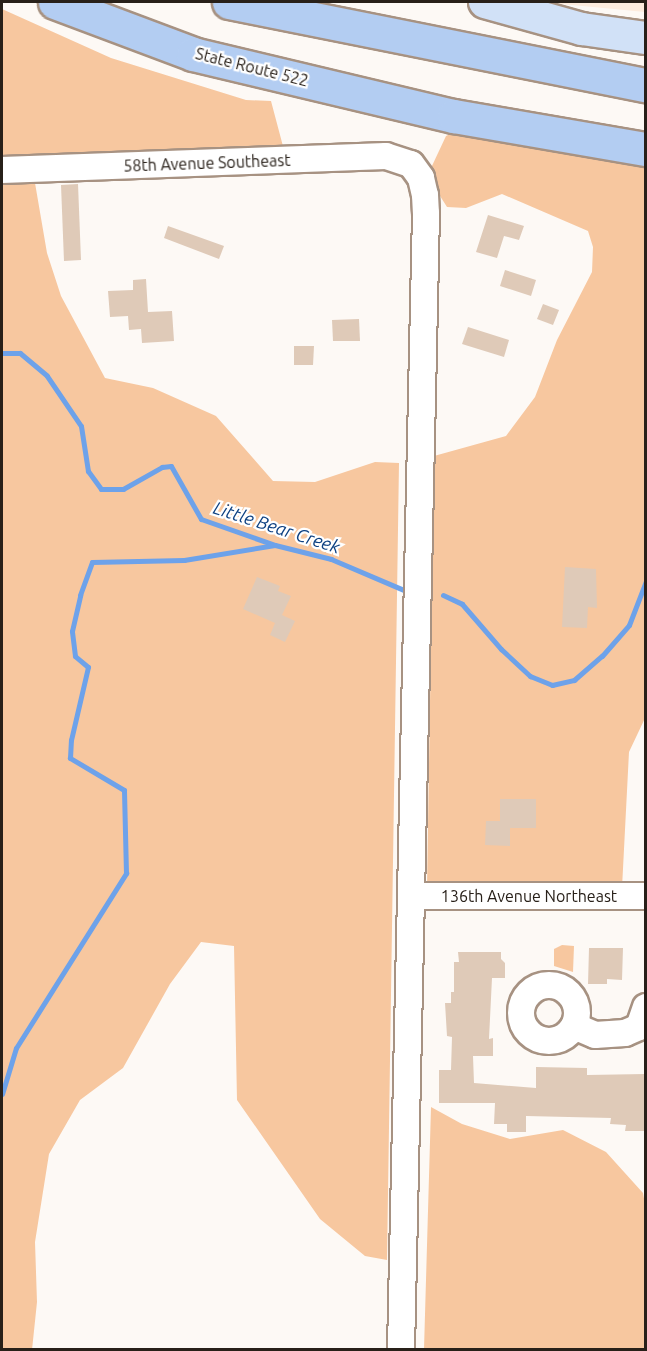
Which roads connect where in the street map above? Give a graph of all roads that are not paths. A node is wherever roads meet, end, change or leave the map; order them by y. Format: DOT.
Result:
graph roads {
  1 [pos="55,2"];
  2 [pos="229,2"];
  3 [pos="485,2"];
  4 [pos="645,38"];
  5 [pos="645,85"];
  6 [pos="645,149"];
  7 [pos="2,170"];
  8 [pos="412,896"];
  9 [pos="645,896"];
  10 [pos="645,1007"];
  11 [pos="574,1026"];
  12 [pos="401,1350"];
  1 -- 6 [label="highway, State Route 522"];
  2 -- 5 [label="highway"];
  3 -- 4 [label="main road"];
  7 -- 8 [label="street, 58th Avenue Southeast"];
  8 -- 9 [label="street, 136th Avenue Northeast"];
  8 -- 12 [label="street"];
  10 -- 11 [label="street"];
}
